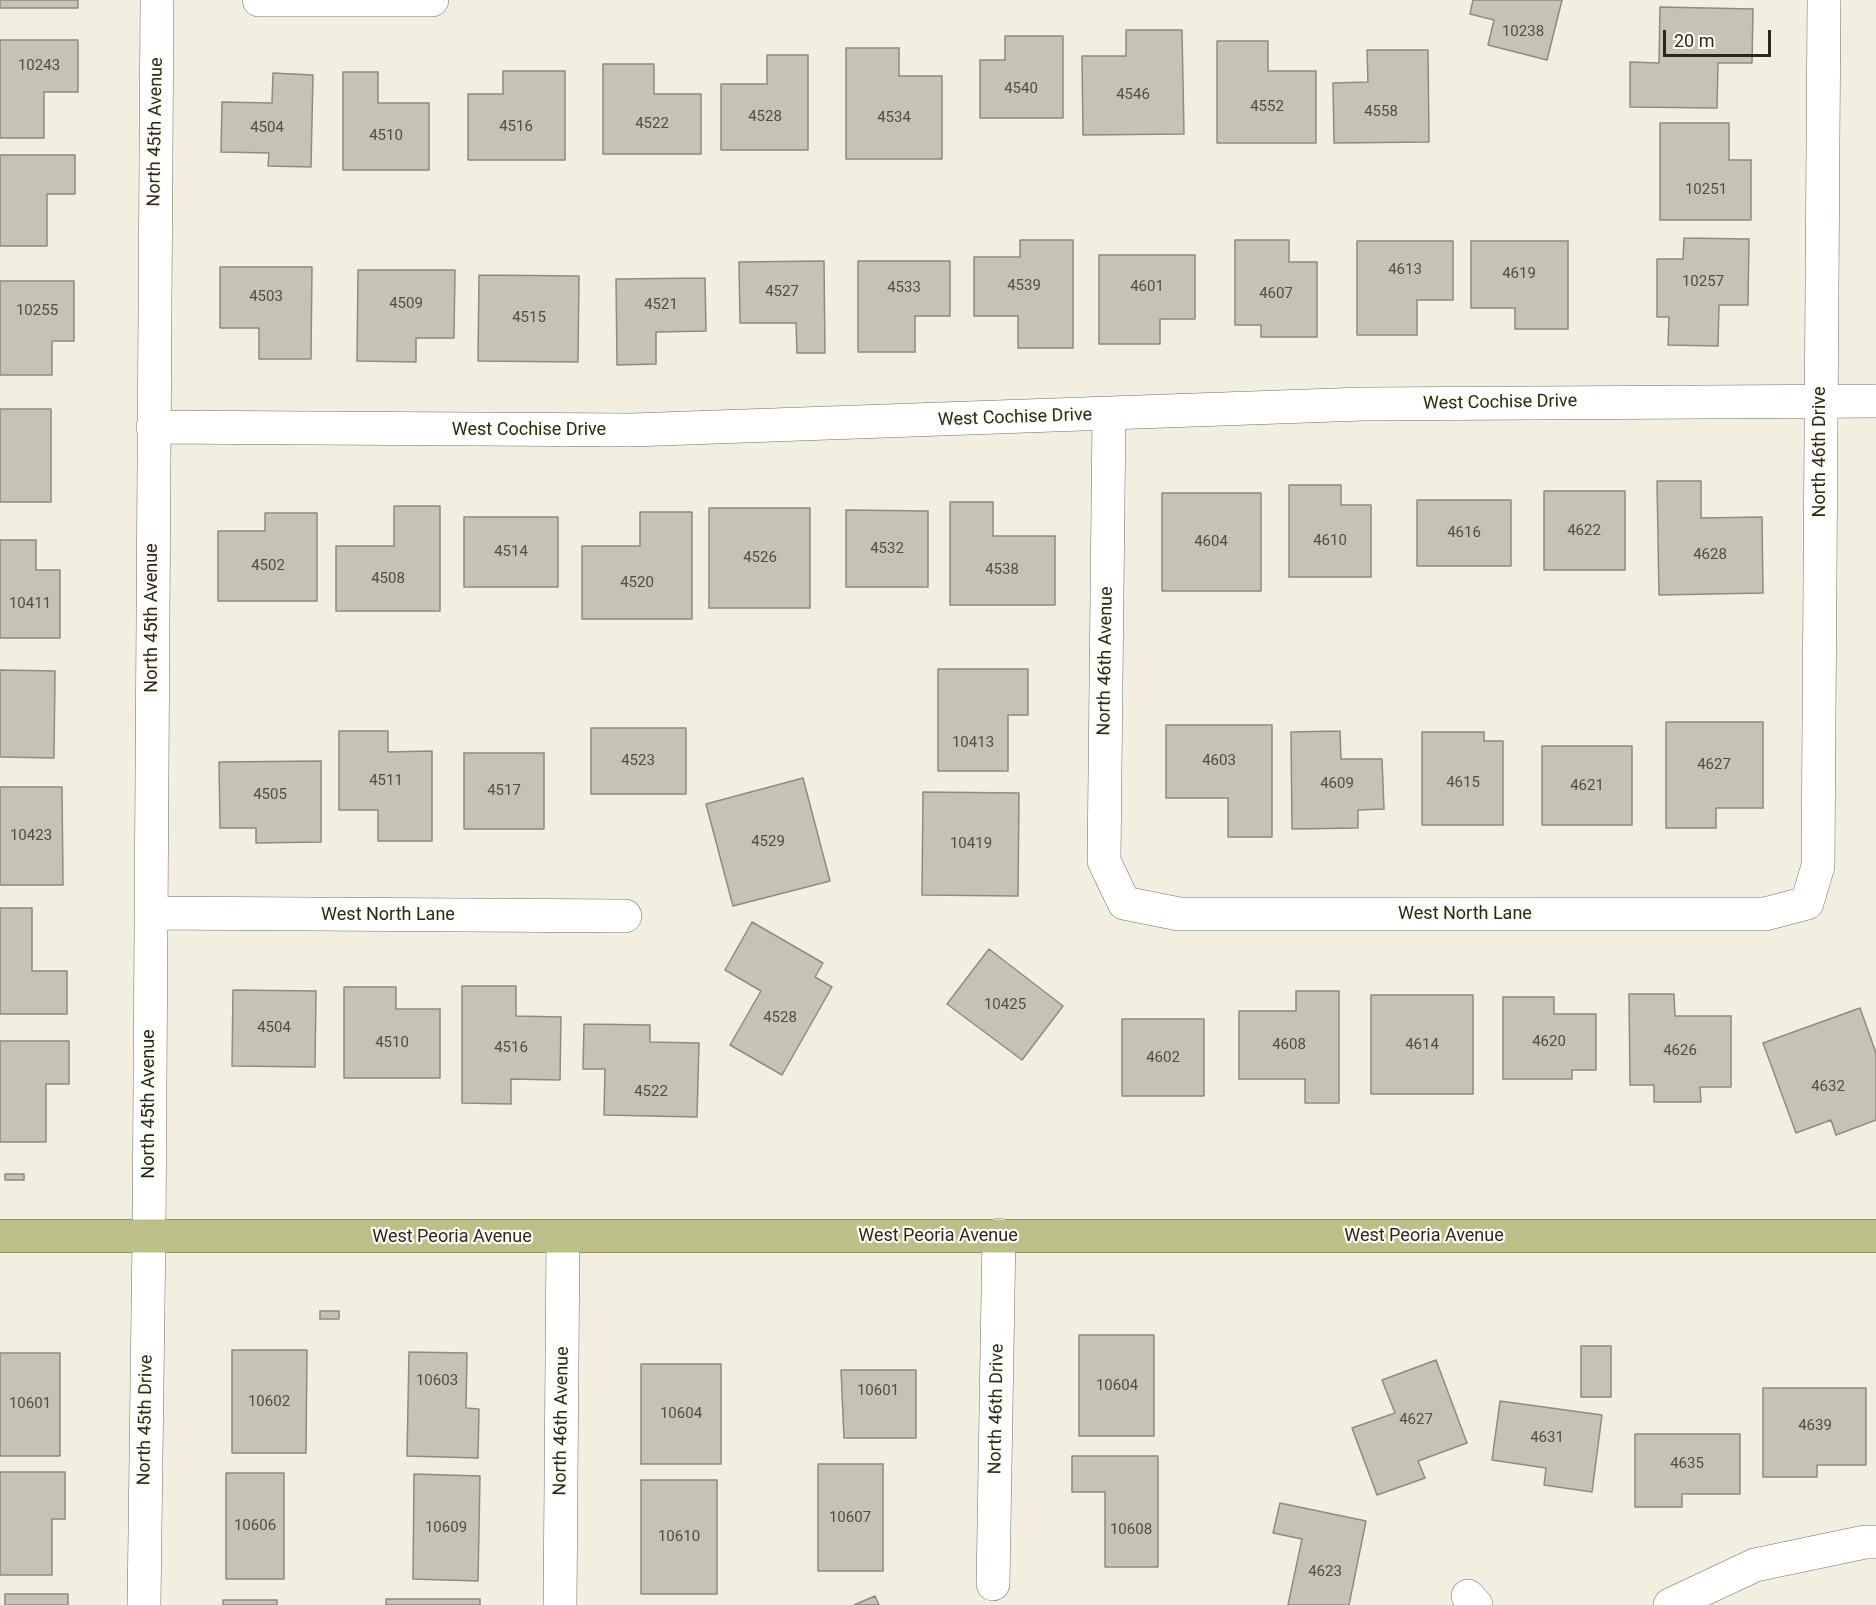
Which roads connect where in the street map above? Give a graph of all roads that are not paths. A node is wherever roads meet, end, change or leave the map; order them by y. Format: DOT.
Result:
graph roads {
  1 [pos="157,0"];
  2 [pos="259,0"];
  3 [pos="432,0"];
  4 [pos="1824,0"];
  5 [pos="1821,401"];
  6 [pos="1876,401"];
  7 [pos="1109,415"];
  8 [pos="153,427"];
  9 [pos="1124,903"];
  10 [pos="1807,903"];
  11 [pos="151,913"];
  12 [pos="625,916"];
  13 [pos="999,1235"];
  14 [pos="0,1236"];
  15 [pos="149,1236"];
  16 [pos="1876,1236"];
  17 [pos="563,1237"];
  18 [pos="1876,1542"];
  19 [pos="993,1584"];
  20 [pos="144,1605"];
  21 [pos="560,1605"];
  22 [pos="1670,1605"];
  1 -- 8 [label="street, North 45th Avenue"];
  2 -- 3 [label="street"];
  4 -- 5 [label="street, North 46th Drive"];
  5 -- 6 [label="street, West Cochise Drive"];
  5 -- 7 [label="street, West Cochise Drive"];
  5 -- 10 [label="street, North 46th Drive"];
  7 -- 8 [label="street, West Cochise Drive"];
  7 -- 9 [label="street, North 46th Avenue"];
  8 -- 11 [label="street, North 45th Avenue"];
  9 -- 10 [label="street, West North Lane"];
  11 -- 12 [label="street, West North Lane"];
  11 -- 15 [label="street, North 45th Avenue"];
  13 -- 16 [label="main road, West Peoria Avenue"];
  13 -- 17 [label="main road, West Peoria Avenue"];
  13 -- 19 [label="street, North 46th Drive"];
  14 -- 15 [label="main road, West Peoria Avenue"];
  15 -- 17 [label="main road, West Peoria Avenue"];
  15 -- 20 [label="street, North 45th Drive"];
  17 -- 21 [label="street, North 46th Avenue"];
  18 -- 22 [label="street"];
}
